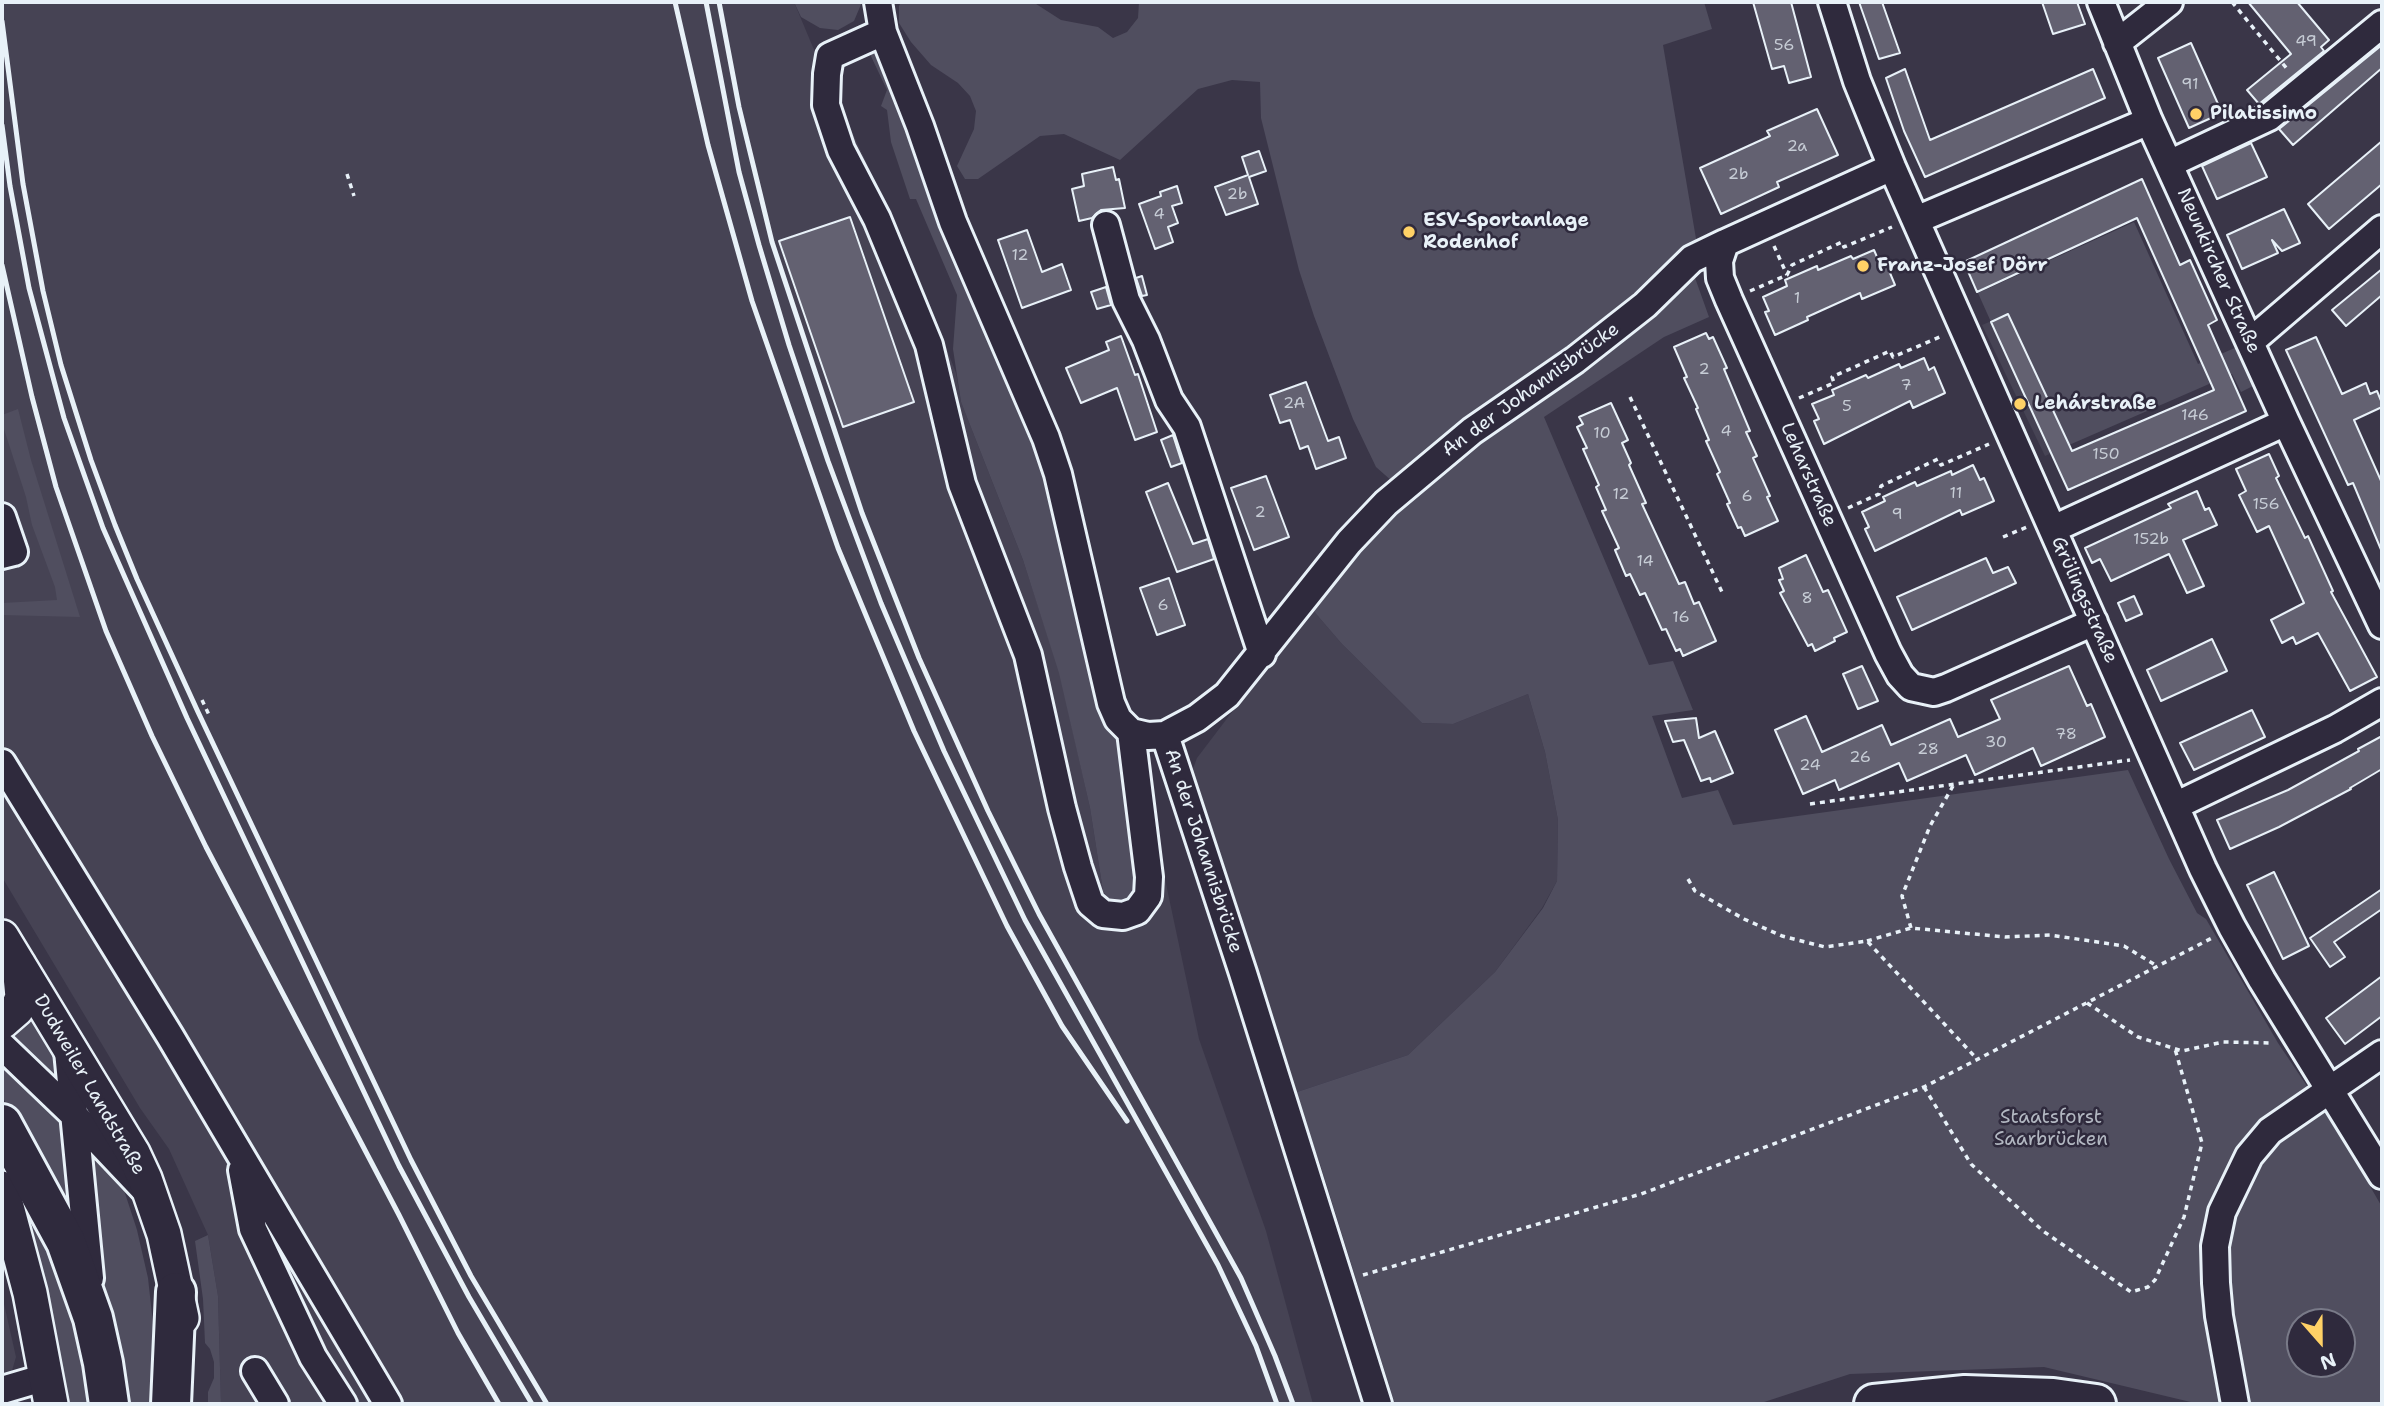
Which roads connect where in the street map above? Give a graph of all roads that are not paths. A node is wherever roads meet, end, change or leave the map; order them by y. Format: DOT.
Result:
graph roads {
  1 [pos="1832,2"];
  2 [pos="2101,2"];
  3 [pos="2169,2"];
  4 [pos="881,11"];
  5 [pos="2382,24"];
  6 [pos="2116,43"];
  7 [pos="2149,121"];
  8 [pos="2169,164"];
  9 [pos="1892,167"];
  10 [pos="1916,220"];
  11 [pos="1106,225"];
  12 [pos="2382,229"];
  13 [pos="1725,243"];
  14 [pos="2250,342"];
  15 [pos="2286,422"];
  16 [pos="2,517"];
  17 [pos="2053,529"];
  18 [pos="2,555"];
  19 [pos="2094,622"];
  20 [pos="2382,622"];
  21 [pos="1262,654"];
  22 [pos="2382,702"];
  23 [pos="1131,732"];
  24 [pos="1165,735"];
  25 [pos="2,763"];
  26 [pos="2175,806"];
  27 [pos="6,945"];
  28 [pos="2,1022"];
  29 [pos="2,1046"];
  30 [pos="68,1046"];
  31 [pos="2382,1054"];
  32 [pos="2329,1090"];
  33 [pos="74,1115"];
  34 [pos="2,1124"];
  35 [pos="239,1151"];
  36 [pos="2382,1175"];
  37 [pos="2,1188"];
  38 [pos="151,1197"];
  39 [pos="176,1292"];
  40 [pos="93,1318"];
  41 [pos="255,1371"];
  42 [pos="2,1390"];
  43 [pos="48,1391"];
  44 [pos="109,1404"];
  45 [pos="171,1404"];
  46 [pos="190,1404"];
  47 [pos="275,1404"];
  48 [pos="343,1404"];
  49 [pos="388,1404"];
  50 [pos="1378,1404"];
  51 [pos="1874,1404"];
  52 [pos="2096,1404"];
  53 [pos="2235,1404"];
  1 -- 9 [label="street, Grülingsstraße"];
  2 -- 6 [label="street, Neunkircher Straße"];
  3 -- 6 [label="street"];
  4 -- 23 [label="street"];
  4 -- 23 [label="street"];
  5 -- 8 [label="street"];
  6 -- 7 [label="street, Neunkircher Straße"];
  7 -- 8 [label="street, Neunkircher Straße"];
  7 -- 10 [label="street"];
  8 -- 14 [label="street, Neunkircher Straße"];
  9 -- 10 [label="street, Grülingsstraße"];
  9 -- 13 [label="street"];
  10 -- 17 [label="street, Grülingsstraße"];
  11 -- 21 [label="street"];
  12 -- 14 [label="street"];
  13 -- 19 [label="street, Leharstraße"];
  13 -- 21 [label="street, An der Johannisbrücke"];
  14 -- 15 [label="street, Neunkircher Straße"];
  15 -- 17 [label="street"];
  15 -- 20 [label="street, Neunkircher Straße"];
  16 -- 18 [label="street"];
  17 -- 19 [label="street, Grülingsstraße"];
  19 -- 26 [label="street, Grülingsstraße"];
  21 -- 24 [label="street, An der Johannisbrücke"];
  22 -- 26 [label="street"];
  23 -- 24 [label="street"];
  24 -- 50 [label="street, An der Johannisbrücke"];
  25 -- 35 [label="street"];
  26 -- 32 [label="street, Grülingsstraße"];
  27 -- 28 [label="main road"];
  27 -- 30 [label="main road, Dudweiler Landstraße"];
  29 -- 33 [label="street"];
  30 -- 33 [label="street"];
  30 -- 38 [label="main road, Dudweiler Landstraße"];
  31 -- 32 [label="street"];
  32 -- 36 [label="street, Grülingsstraße"];
  32 -- 53 [label="street"];
  33 -- 38 [label="street"];
  33 -- 40 [label="street"];
  34 -- 40 [label="highway"];
  35 -- 48 [label="street"];
  35 -- 49 [label="street"];
  37 -- 43 [label="main road"];
  38 -- 39 [label="main road, Dudweiler Landstraße"];
  39 -- 45 [label="highway"];
  39 -- 46 [label="main road, Dudweiler Landstraße"];
  40 -- 44 [label="highway"];
  41 -- 47 [label="street"];
  42 -- 43 [label="street"];
  51 -- 52 [label="highway"];
}
